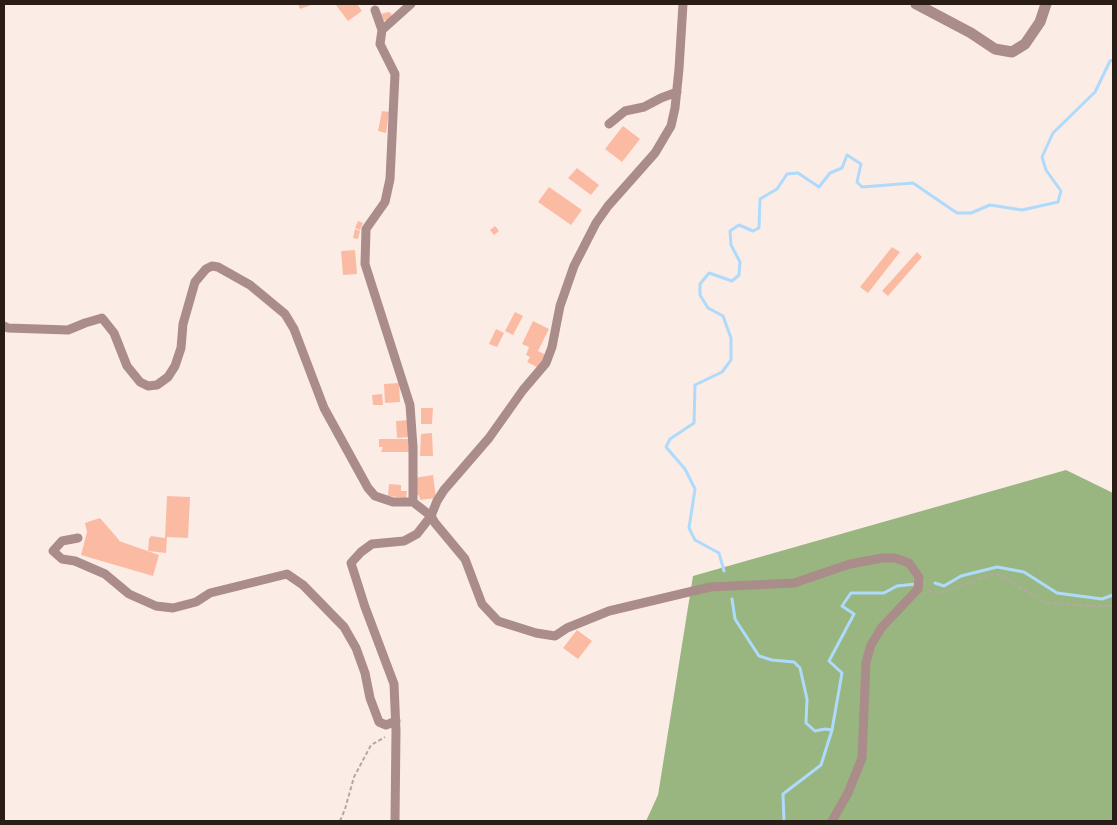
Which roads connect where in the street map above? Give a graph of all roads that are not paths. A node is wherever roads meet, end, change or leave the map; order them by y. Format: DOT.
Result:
graph roads {
  1 [pos="411,4"];
  2 [pos="683,4"];
  3 [pos="916,4"];
  4 [pos="1046,4"];
  5 [pos="375,10"];
  6 [pos="382,30"];
  7 [pos="677,92"];
  8 [pos="609,124"];
  9 [pos="4,326"];
  10 [pos="413,502"];
  11 [pos="431,516"];
  12 [pos="78,538"];
  13 [pos="396,721"];
  14 [pos="395,821"];
  15 [pos="832,821"];
  1 -- 6 [label="street"];
  2 -- 7 [label="street"];
  3 -- 4 [label="street"];
  5 -- 6 [label="street"];
  6 -- 10 [label="street"];
  7 -- 8 [label="street"];
  7 -- 11 [label="street"];
  9 -- 10 [label="street"];
  10 -- 11 [label="street"];
  11 -- 13 [label="street"];
  11 -- 15 [label="street"];
  12 -- 13 [label="street"];
  13 -- 14 [label="street"];
}
